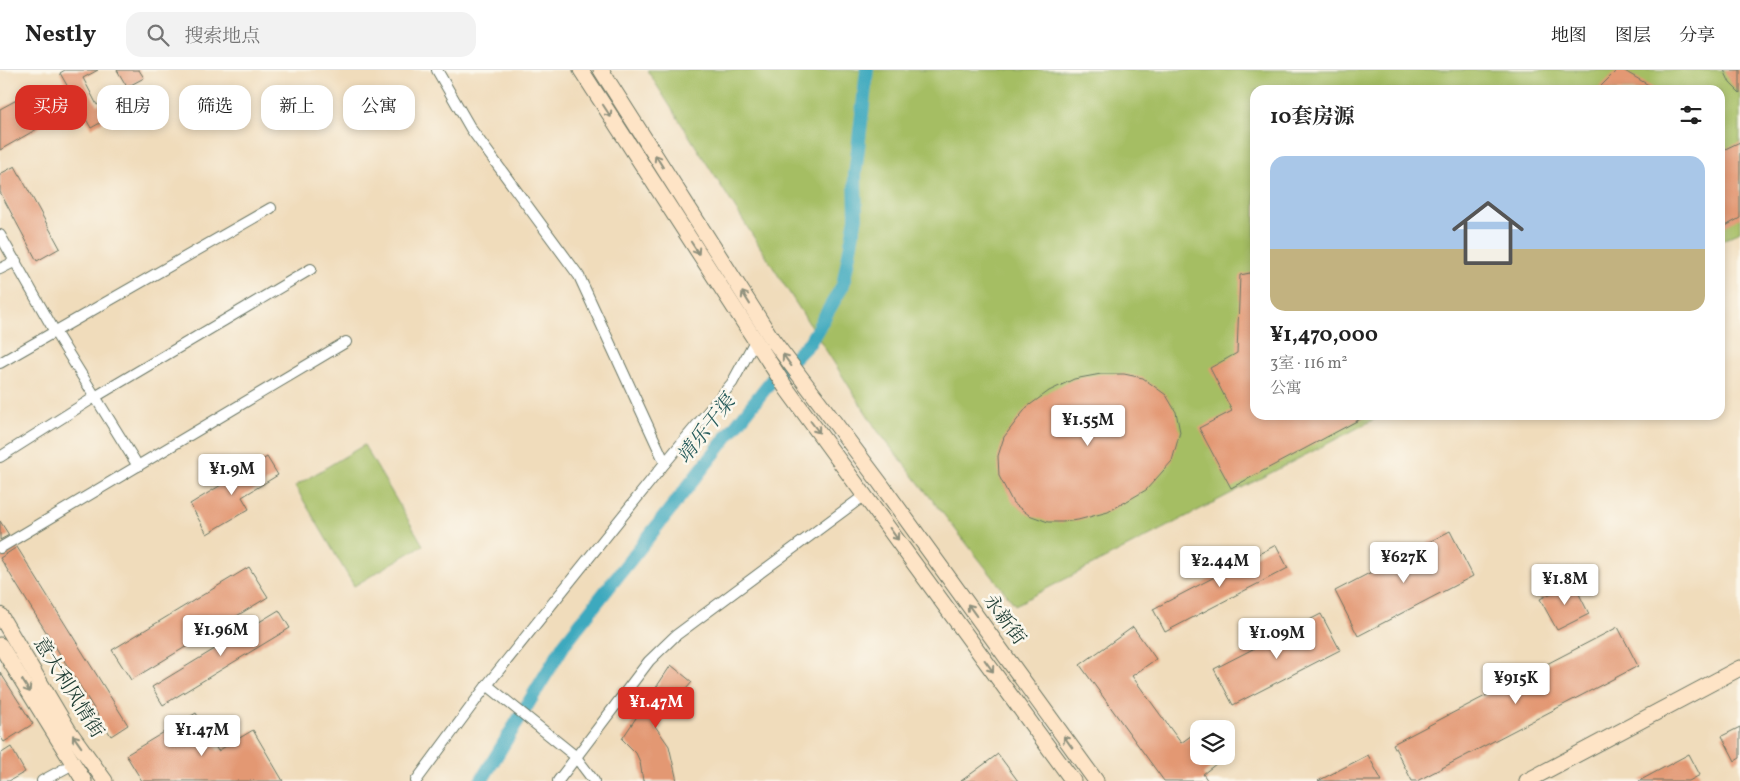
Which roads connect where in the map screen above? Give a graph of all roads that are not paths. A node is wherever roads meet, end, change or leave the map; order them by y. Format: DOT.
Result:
graph roads {
  1 [pos="436,70"];
  2 [pos="581,70"];
  3 [pos="601,70"];
  4 [pos="271,208"];
  5 [pos="0,235"];
  6 [pos="16,260"];
  7 [pos="312,269"];
  8 [pos="0,270"];
  9 [pos="55,332"];
  10 [pos="346,342"];
  11 [pos="763,343"];
  12 [pos="0,363"];
  13 [pos="95,397"];
  14 [pos="0,457"];
  15 [pos="665,463"];
  16 [pos="138,466"];
  17 [pos="880,483"];
  18 [pos="866,495"];
  19 [pos="0,548"];
  20 [pos="0,615"];
  21 [pos="0,645"];
  22 [pos="1740,668"];
  23 [pos="487,685"];
  24 [pos="575,756"];
  25 [pos="73,764"];
  26 [pos="42,781"];
  27 [pos="84,781"];
  28 [pos="105,781"];
  29 [pos="416,781"];
  30 [pos="558,781"];
  31 [pos="594,781"];
  32 [pos="1072,781"];
  33 [pos="1096,781"];
  34 [pos="1527,781"];
  1 -- 15 [label="street"];
  2 -- 11 [label="street, one-way"];
  11 -- 3 [label="street, one-way"];
  4 -- 9 [label="street"];
  5 -- 6 [label="street"];
  6 -- 8 [label="street"];
  6 -- 9 [label="street"];
  7 -- 13 [label="street"];
  9 -- 12 [label="street"];
  9 -- 13 [label="street"];
  10 -- 16 [label="street"];
  11 -- 15 [label="street"];
  17 -- 11 [label="street, 永新街, one-way"];
  11 -- 18 [label="street, 永新街, one-way"];
  13 -- 14 [label="street"];
  13 -- 16 [label="street"];
  15 -- 23 [label="street"];
  16 -- 19 [label="street"];
  17 -- 18 [label="street"];
  33 -- 17 [label="street, 永新街, one-way"];
  18 -- 24 [label="street"];
  18 -- 32 [label="street, 永新街, one-way"];
  28 -- 20 [label="street, 意大利风情街, one-way"];
  21 -- 25 [label="street, 意大利风情街, one-way"];
  22 -- 34 [label="street"];
  23 -- 24 [label="street"];
  23 -- 29 [label="street"];
  24 -- 30 [label="street"];
  24 -- 31 [label="street"];
  25 -- 26 [label="street"];
  25 -- 27 [label="street, 意大利风情街"];
}
